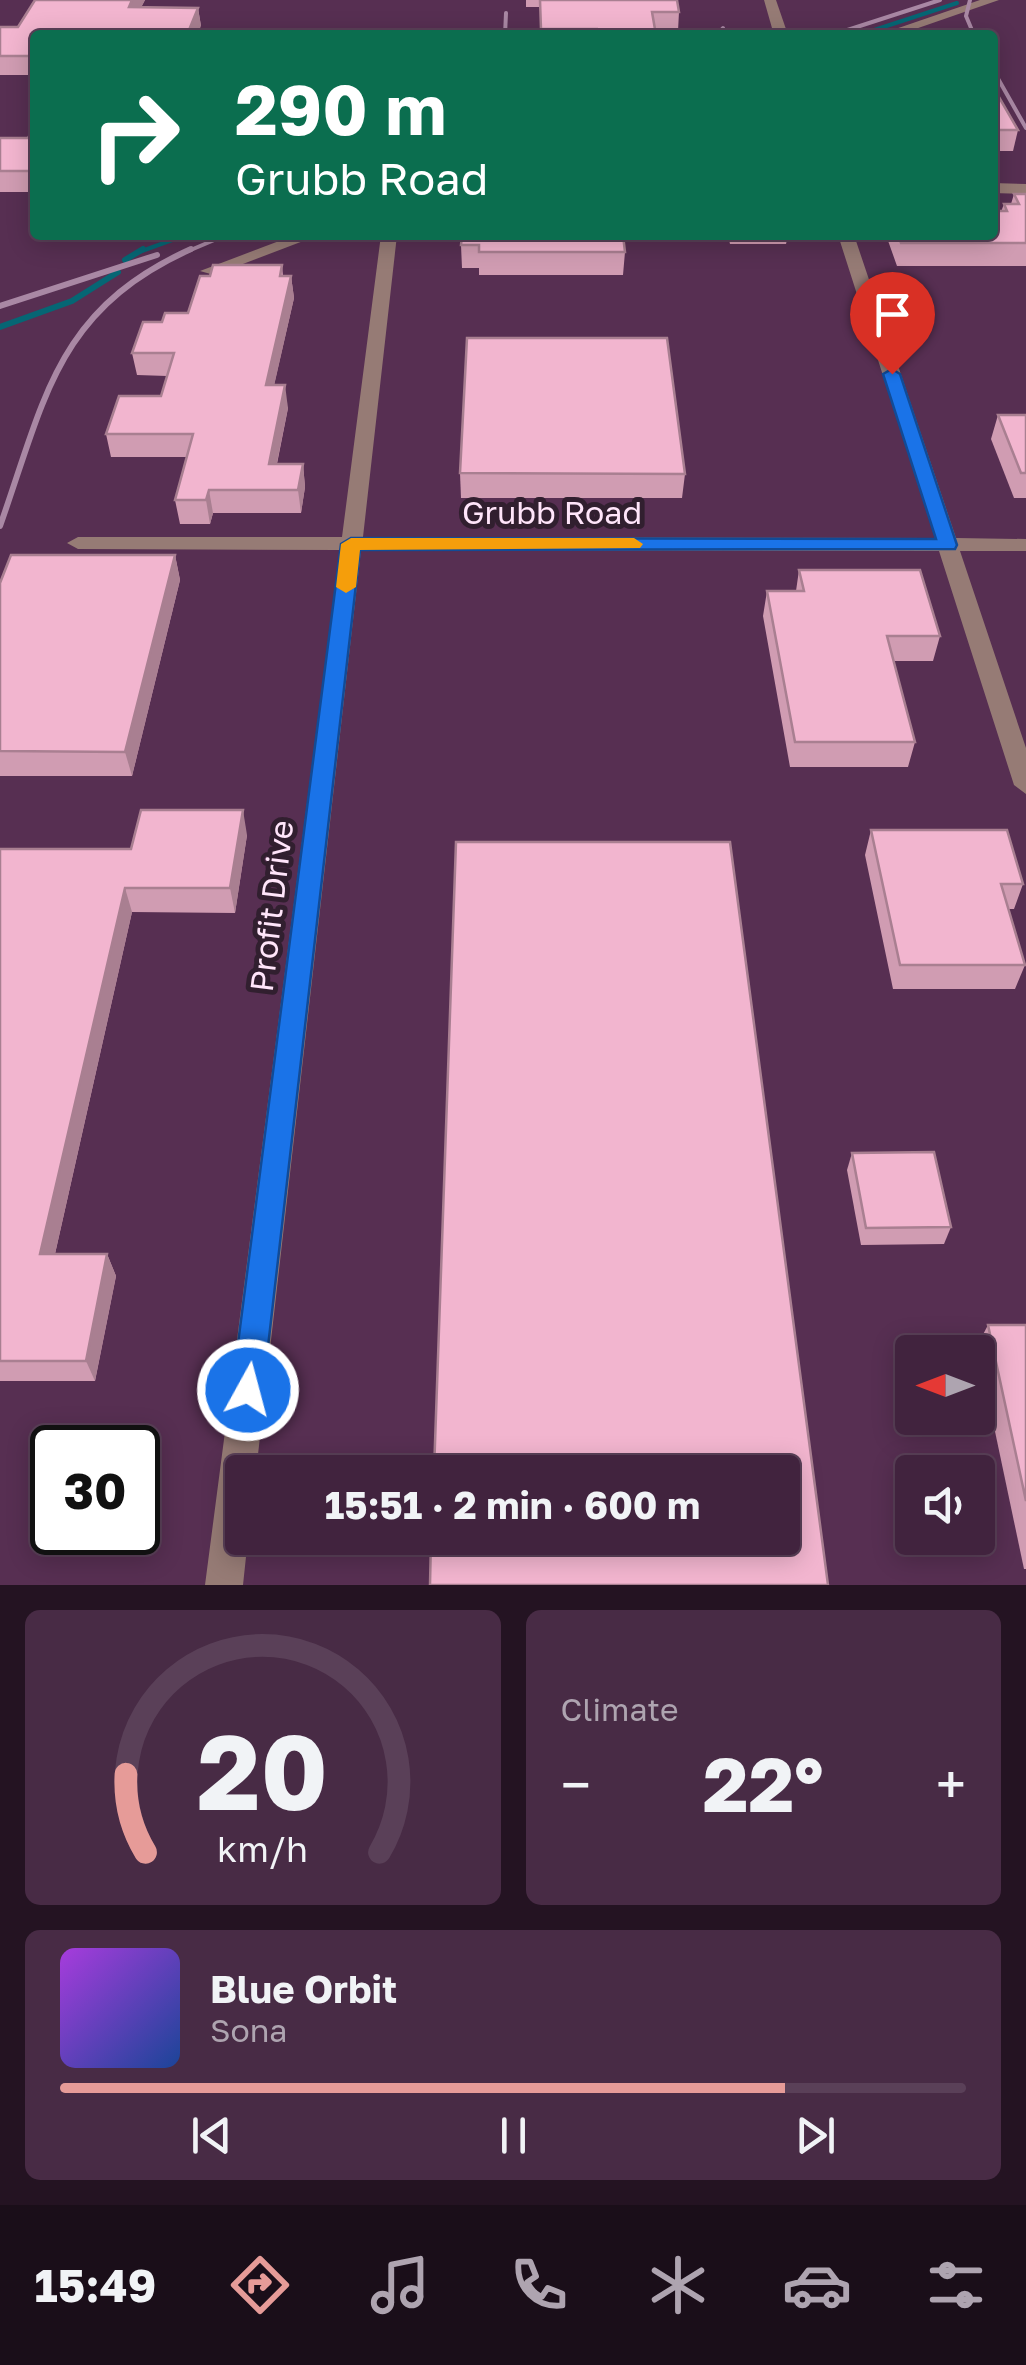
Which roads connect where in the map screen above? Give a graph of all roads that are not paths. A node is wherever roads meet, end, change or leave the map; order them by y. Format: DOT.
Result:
graph roads {
  1 [pos="770,0"];
  2 [pos="993,0"];
  3 [pos="779,30"];
  4 [pos="900,30"];
  5 [pos="998,188"];
  6 [pos="1026,188"];
  7 [pos="297,240"];
  8 [pos="388,240"];
  9 [pos="848,240"];
  10 [pos="208,271"];
  11 [pos="78,544"];
  12 [pos="351,544"];
  13 [pos="948,545"];
  14 [pos="1026,545"];
  15 [pos="1026,784"];
  16 [pos="224,1585"];
  1 -- 3 [label="street"];
  2 -- 4 [label="street"];
  5 -- 6 [label="street"];
  7 -- 10 [label="street"];
  8 -- 12 [label="street, Profit Drive"];
  9 -- 13 [label="street"];
  11 -- 12 [label="street, Grubb Road"];
  12 -- 13 [label="street, Grubb Road"];
  12 -- 16 [label="street, Profit Drive"];
  13 -- 14 [label="street, Grubb Road"];
  13 -- 15 [label="street"];
}
